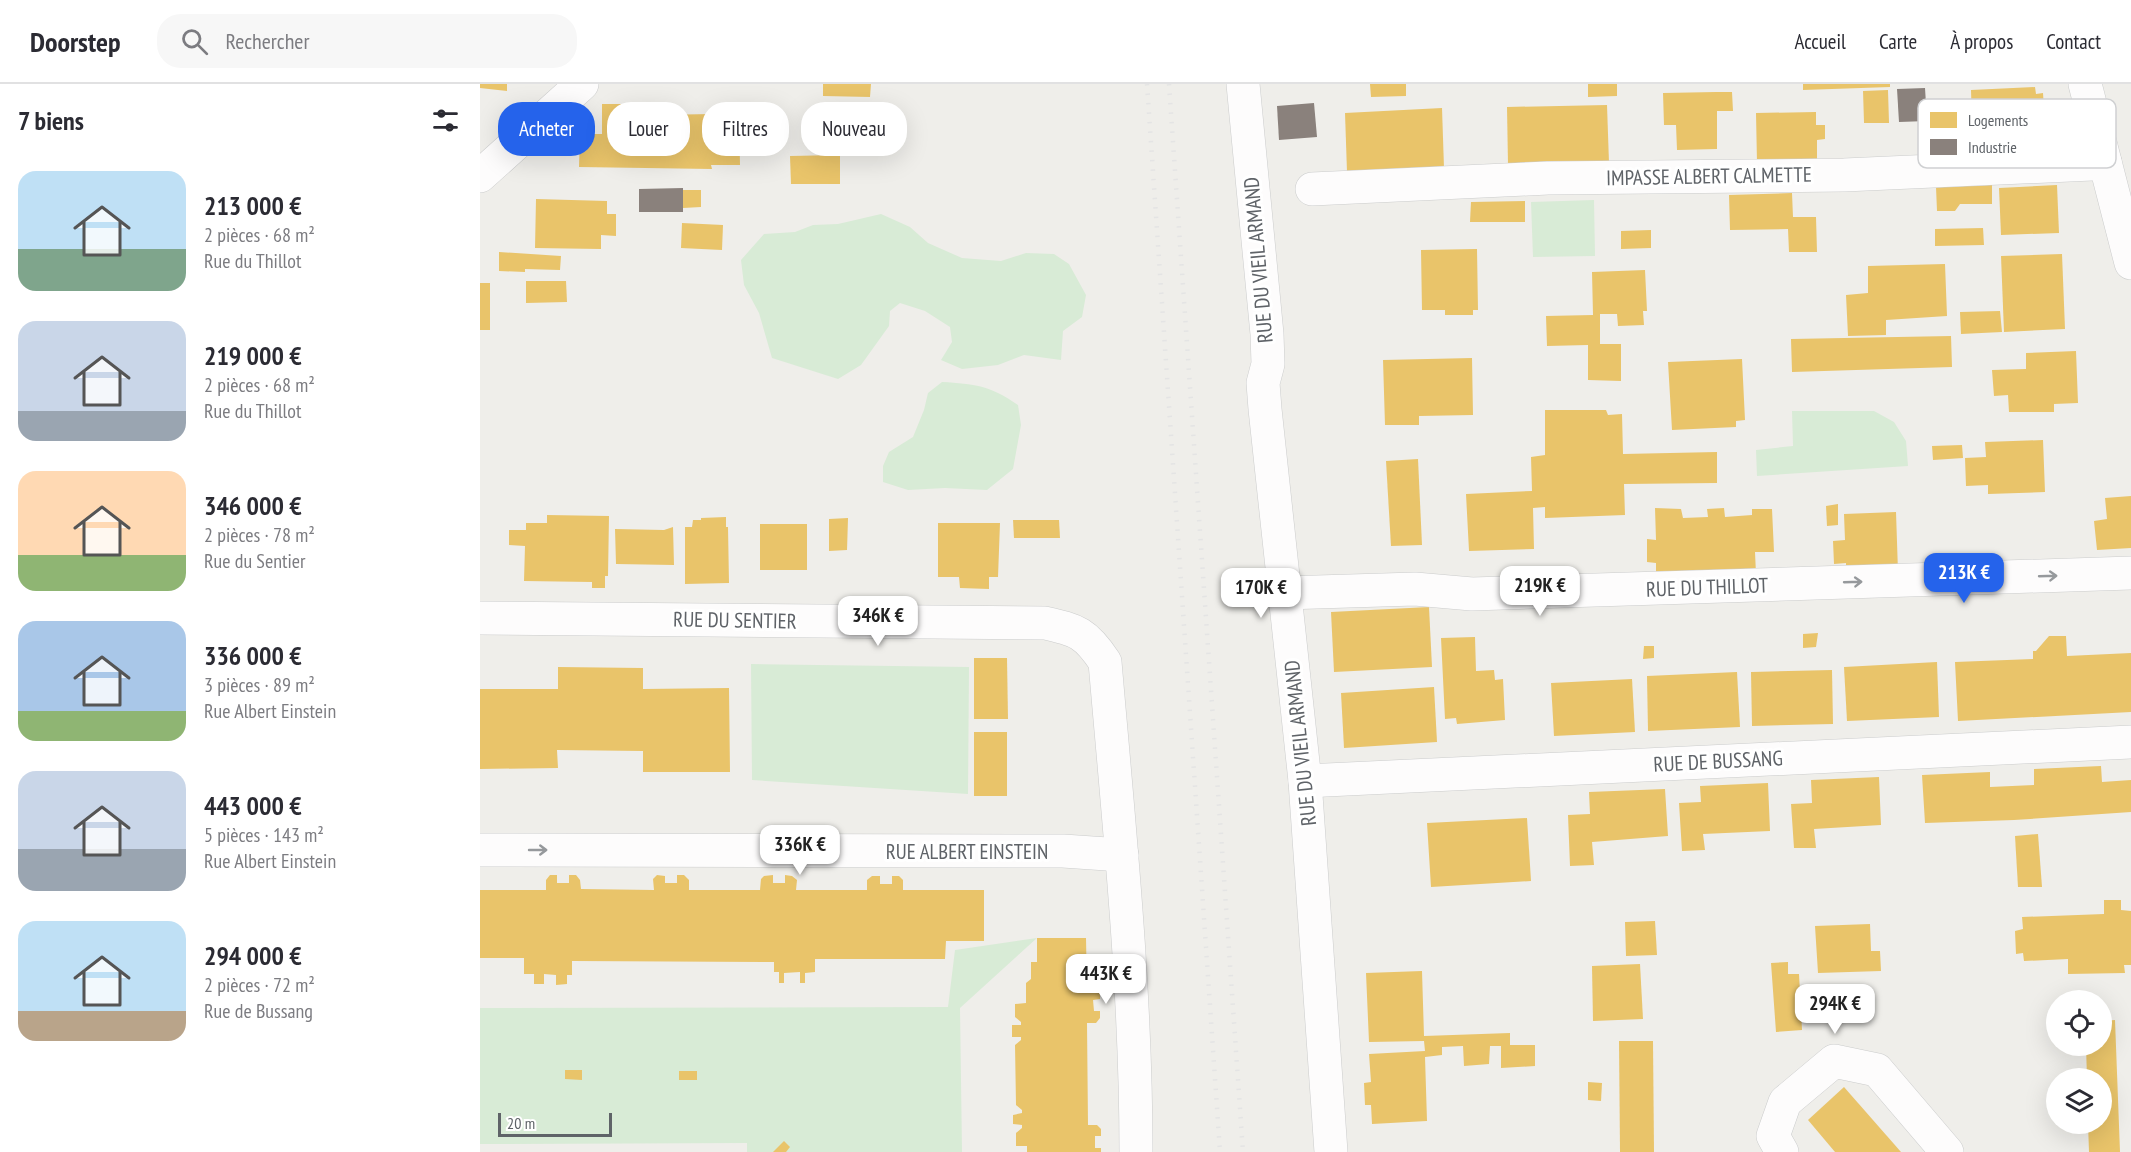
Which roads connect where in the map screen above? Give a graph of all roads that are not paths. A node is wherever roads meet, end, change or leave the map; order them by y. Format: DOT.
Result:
graph roads {
  1 [pos="582,84"];
  2 [pos="1243,84"];
  3 [pos="2085,84"];
  4 [pos="2089,99"];
  5 [pos="2018,168"];
  6 [pos="2107,168"];
  7 [pos="480,176"];
  8 [pos="1312,189"];
  9 [pos="2131,263"];
  10 [pos="2131,573"];
  11 [pos="1284,593"];
  12 [pos="480,618"];
  13 [pos="2131,742"];
  14 [pos="1305,781"];
  15 [pos="480,850"];
  16 [pos="1122,855"];
  17 [pos="1136,1152"];
  18 [pos="1331,1152"];
  19 [pos="1782,1152"];
  20 [pos="1947,1152"];
  1 -- 7 [label="street"];
  2 -- 11 [label="street, RUE DU VIEIL ARMAND"];
  3 -- 4 [label="street"];
  5 -- 8 [label="street, IMPASSE ALBERT CALMETTE"];
  6 -- 9 [label="street"];
  11 -- 10 [label="street, RUE DU THILLOT, one-way"];
  11 -- 14 [label="street, RUE DU VIEIL ARMAND"];
  12 -- 16 [label="street, RUE DU SENTIER"];
  13 -- 14 [label="street, RUE DE BUSSANG"];
  14 -- 18 [label="street, RUE DU VIEIL ARMAND"];
  15 -- 16 [label="street, RUE ALBERT EINSTEIN, one-way"];
  16 -- 17 [label="street"];
  19 -- 20 [label="street"];
}
